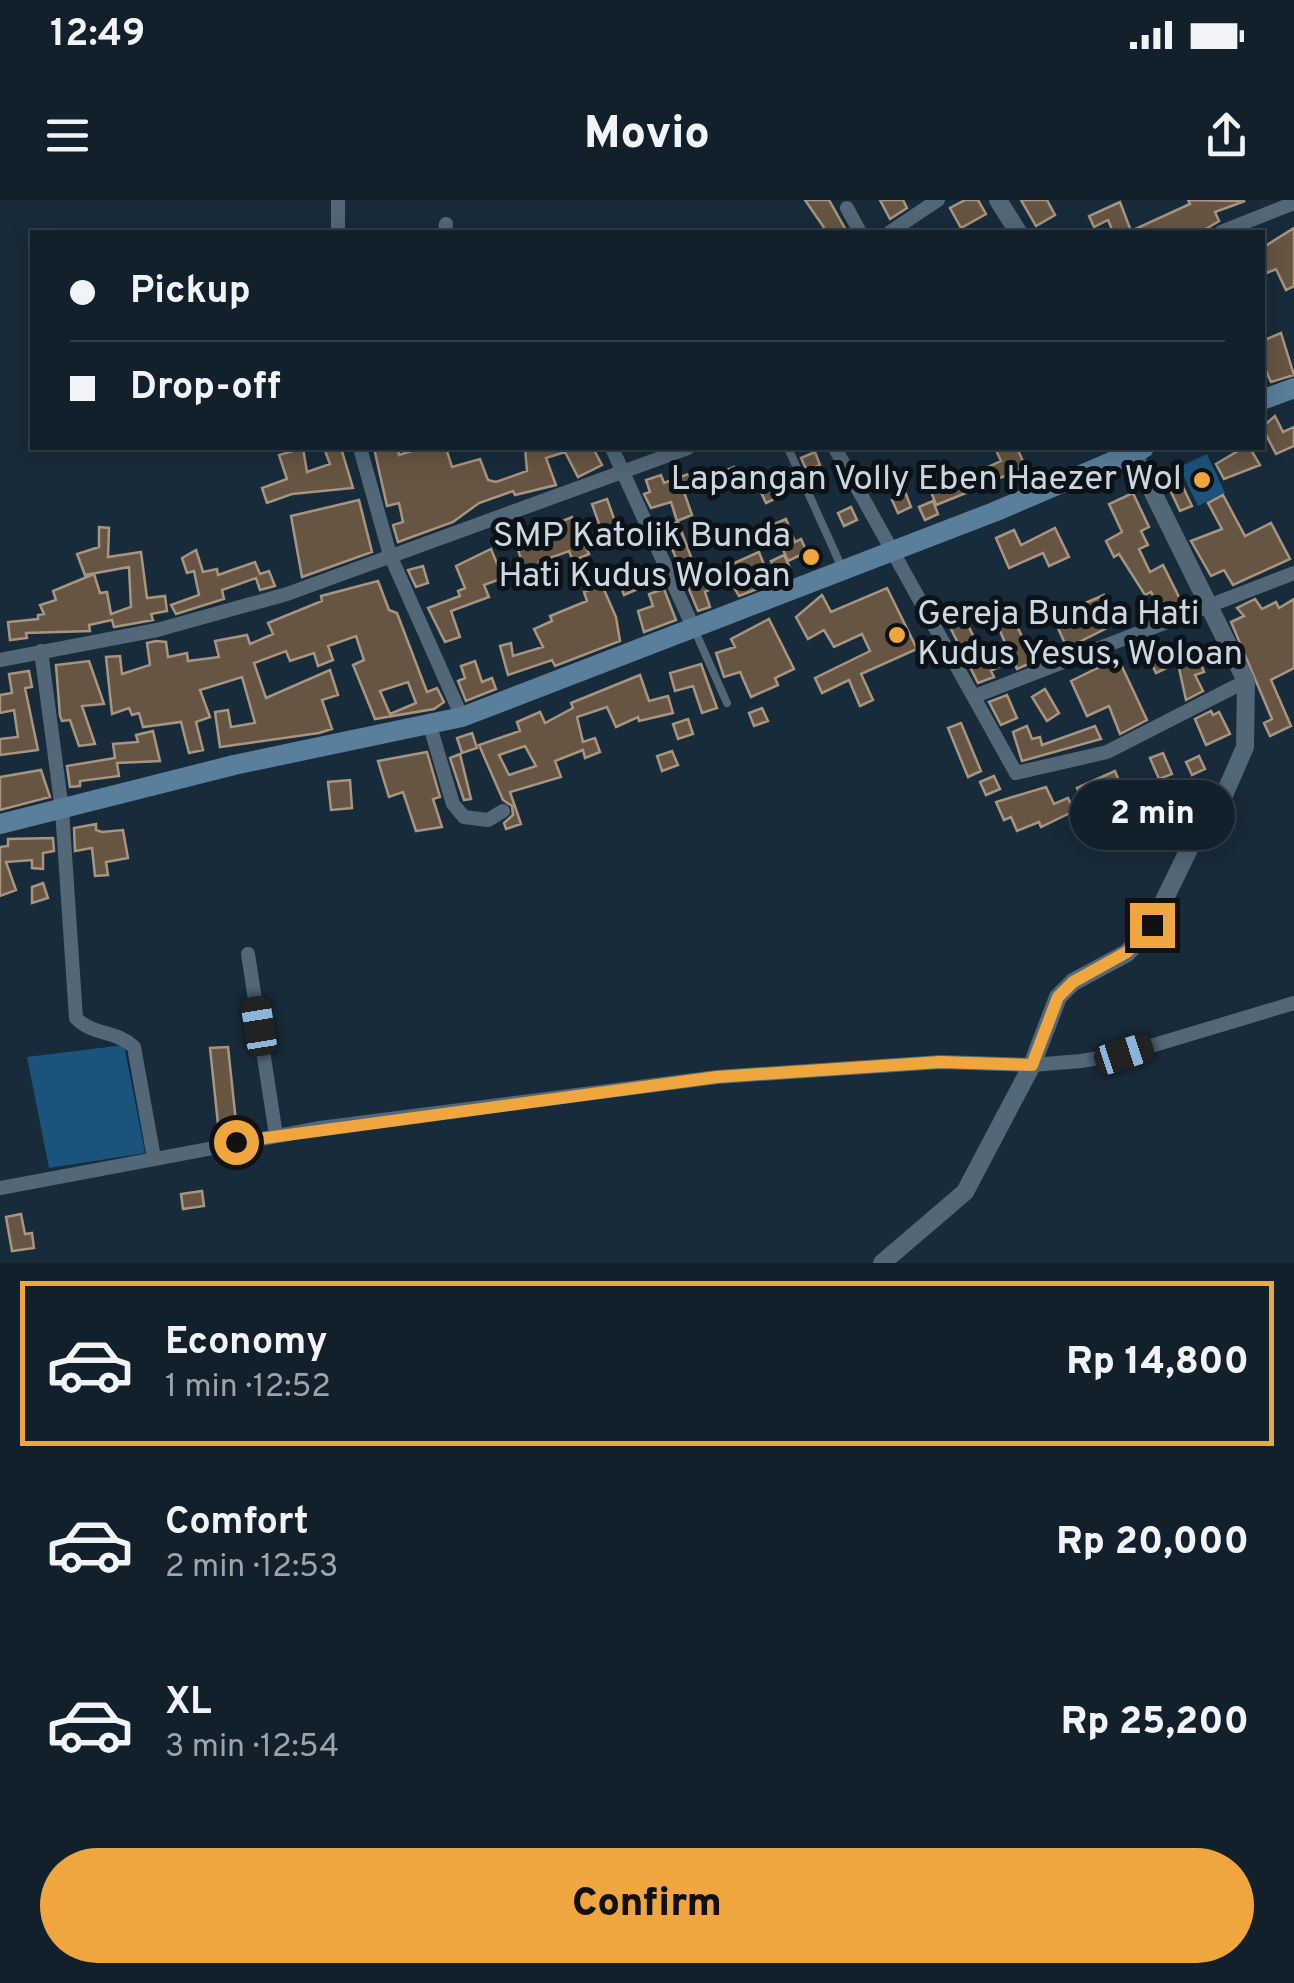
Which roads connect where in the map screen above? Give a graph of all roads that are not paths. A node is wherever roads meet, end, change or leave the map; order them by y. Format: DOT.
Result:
graph roads {
  1 [pos="338,200"];
  2 [pos="938,200"];
  3 [pos="998,200"];
  4 [pos="1294,204"];
  5 [pos="847,208"];
  6 [pos="338,230"];
  7 [pos="859,230"];
  8 [pos="893,230"];
  9 [pos="1017,230"];
  10 [pos="1226,230"];
  11 [pos="1294,388"];
  12 [pos="1265,399"];
  13 [pos="361,450"];
  14 [pos="613,450"];
  15 [pos="682,450"];
  16 [pos="789,450"];
  17 [pos="836,450"];
  18 [pos="1134,450"];
  19 [pos="1136,450"];
  20 [pos="622,469"];
  21 [pos="893,548"];
  22 [pos="390,555"];
  23 [pos="842,568"];
  24 [pos="1294,573"];
  25 [pos="1210,604"];
  26 [pos="693,626"];
  27 [pos="41,650"];
  28 [pos="0,660"];
  29 [pos="1246,681"];
  30 [pos="975,696"];
  31 [pos="727,703"];
  32 [pos="462,717"];
  33 [pos="430,726"];
  34 [pos="62,810"];
  35 [pos="503,811"];
  36 [pos="0,824"];
  37 [pos="248,954"];
  38 [pos="1294,1003"];
  39 [pos="1032,1065"];
  40 [pos="276,1135"];
  41 [pos="154,1158"];
  42 [pos="1,1184"];
  43 [pos="882,1263"];
  1 -- 6 [label="street"];
  2 -- 8 [label="street"];
  3 -- 9 [label="street"];
  4 -- 10 [label="street"];
  5 -- 7 [label="street"];
  11 -- 12 [label="main road"];
  13 -- 22 [label="street"];
  14 -- 20 [label="street"];
  15 -- 20 [label="street"];
  16 -- 23 [label="lane"];
  17 -- 21 [label="street"];
  18 -- 21 [label="main road"];
  19 -- 25 [label="street"];
  20 -- 22 [label="street"];
  20 -- 26 [label="street"];
  21 -- 23 [label="main road"];
  21 -- 30 [label="street"];
  22 -- 27 [label="street"];
  22 -- 32 [label="street"];
  23 -- 26 [label="main road"];
  24 -- 25 [label="street"];
  25 -- 29 [label="street"];
  25 -- 30 [label="street"];
  26 -- 31 [label="lane"];
  26 -- 32 [label="main road"];
  27 -- 28 [label="street"];
  27 -- 34 [label="street"];
  29 -- 30 [label="street"];
  29 -- 39 [label="street"];
  32 -- 33 [label="main road"];
  33 -- 34 [label="main road"];
  33 -- 35 [label="street"];
  34 -- 36 [label="main road"];
  34 -- 41 [label="street"];
  37 -- 40 [label="street"];
  38 -- 39 [label="street"];
  39 -- 40 [label="street"];
  39 -- 43 [label="street"];
  40 -- 41 [label="street"];
  41 -- 42 [label="street"];
}
